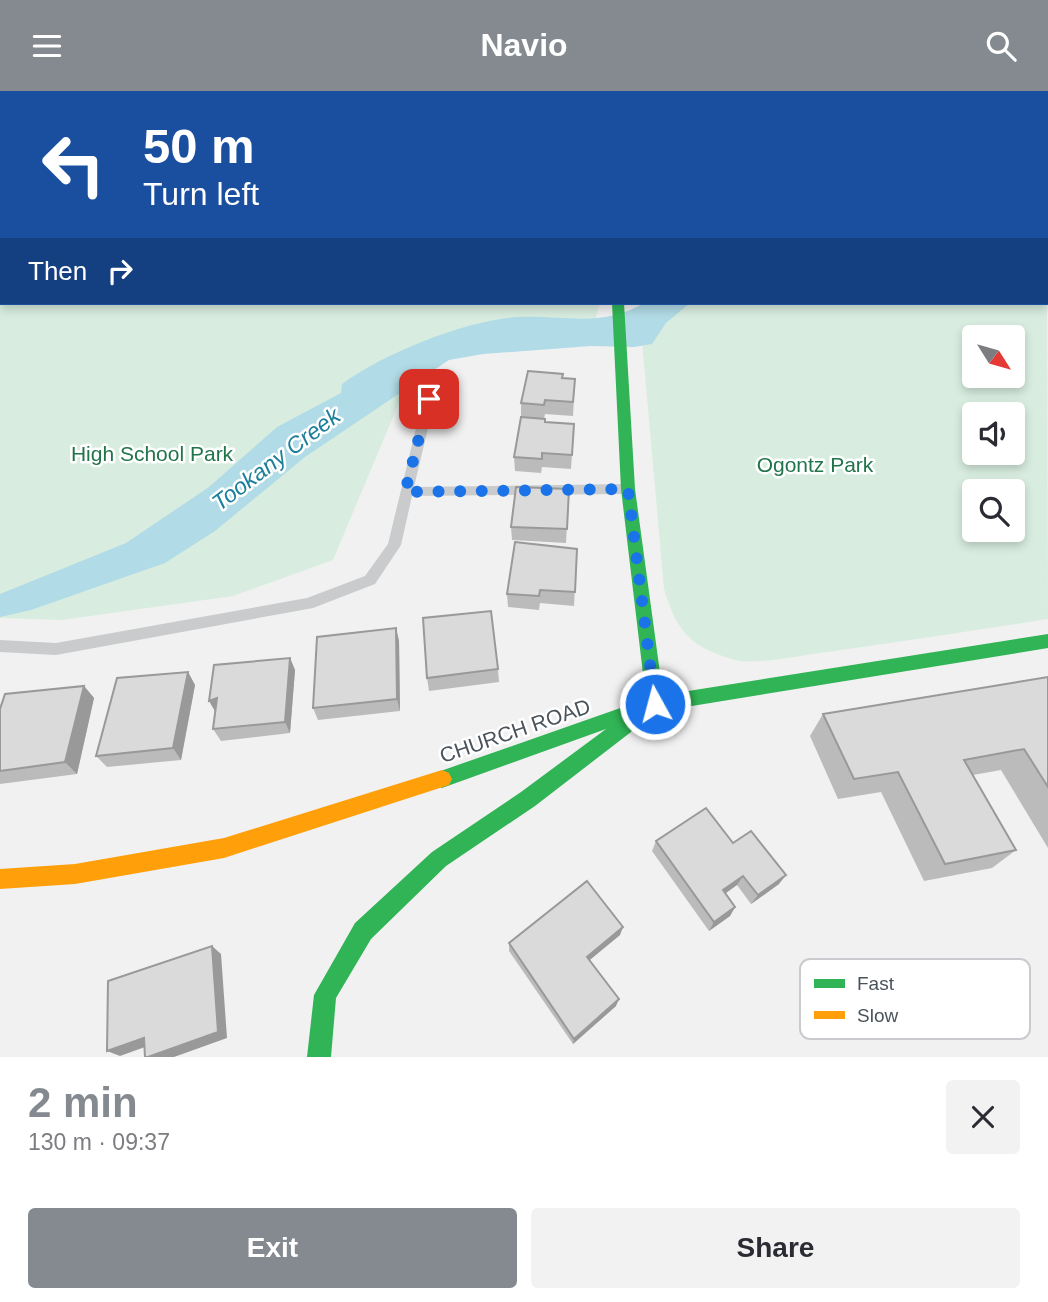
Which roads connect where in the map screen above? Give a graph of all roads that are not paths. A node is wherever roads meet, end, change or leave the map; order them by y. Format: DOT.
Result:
graph roads {
  1 [pos="618,305"];
  2 [pos="429,399"];
  3 [pos="628,489"];
  4 [pos="405,492"];
  5 [pos="1048,641"];
  6 [pos="0,646"];
  7 [pos="655,704"];
  8 [pos="0,879"];
  9 [pos="319,1057"];
  1 -- 3 [label="street"];
  2 -- 4 [label="lane"];
  3 -- 4 [label="lane"];
  3 -- 7 [label="street"];
  4 -- 6 [label="lane"];
  5 -- 7 [label="street, CHURCH ROAD"];
  7 -- 8 [label="street, CHURCH ROAD"];
  7 -- 9 [label="street"];
}
